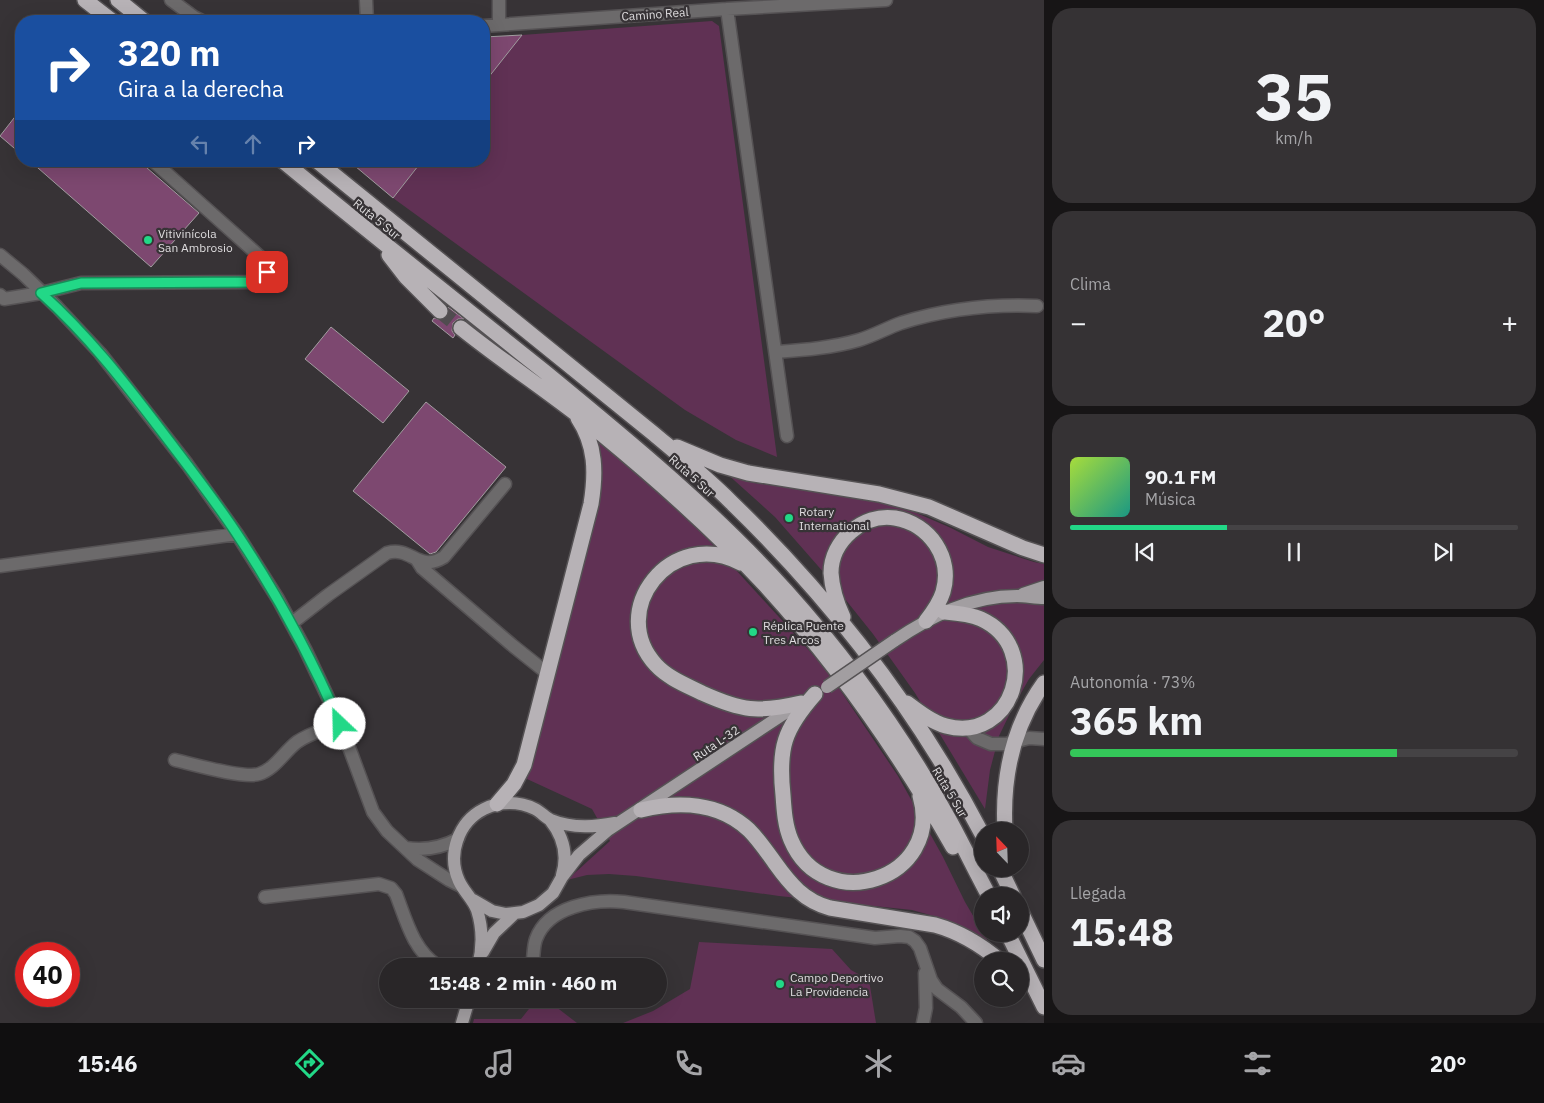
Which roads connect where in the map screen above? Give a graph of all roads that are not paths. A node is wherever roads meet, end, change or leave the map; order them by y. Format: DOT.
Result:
graph roads {
  1 [pos="86,0"];
  2 [pos="118,0"];
  3 [pos="366,0"];
  4 [pos="499,0"];
  5 [pos="886,0"];
  6 [pos="862,1"];
  7 [pos="175,3"];
  8 [pos="727,9"];
  9 [pos="105,15"];
  10 [pos="137,15"];
  11 [pos="193,15"];
  12 [pos="367,15"];
  13 [pos="499,25"];
  14 [pos="490,26"];
  15 [pos="160,167"];
  16 [pos="290,167"];
  17 [pos="323,167"];
  18 [pos="378,239"];
  19 [pos="0,255"];
  20 [pos="41,293"];
  21 [pos="0,295"];
  22 [pos="1037,306"];
  23 [pos="440,311"];
  24 [pos="461,328"];
  25 [pos="776,352"];
  26 [pos="574,413"];
  27 [pos="654,434"];
  28 [pos="787,436"];
  29 [pos="505,484"];
  30 [pos="237,534"];
  31 [pos="1044,556"];
  32 [pos="417,560"];
  33 [pos="746,565"];
  34 [pos="0,566"];
  35 [pos="1044,587"];
  36 [pos="1016,596"];
  37 [pos="1044,598"];
  38 [pos="944,612"];
  39 [pos="926,621"];
  40 [pos="292,623"];
  41 [pos="849,630"];
  42 [pos="547,673"];
  43 [pos="1044,683"];
  44 [pos="821,690"];
  45 [pos="896,694"];
  46 [pos="801,703"];
  47 [pos="340,724"];
  48 [pos="968,728"];
  49 [pos="1044,739"];
  50 [pos="1014,742"];
  51 [pos="175,760"];
  52 [pos="917,788"];
  53 [pos="497,804"];
  54 [pos="641,810"];
  55 [pos="550,820"];
  56 [pos="620,822"];
  57 [pos="975,822"];
  58 [pos="1005,822"];
  59 [pos="458,838"];
  60 [pos="406,848"];
  61 [pos="562,877"];
  62 [pos="462,886"];
  63 [pos="975,887"];
  64 [pos="984,887"];
  65 [pos="265,897"];
  66 [pos="473,900"];
  67 [pos="514,914"];
  68 [pos="1029,928"];
  69 [pos="1030,931"];
  70 [pos="1012,942"];
  71 [pos="988,952"];
  72 [pos="427,958"];
  73 [pos="479,958"];
  74 [pos="481,958"];
  75 [pos="533,958"];
  76 [pos="1044,960"];
  77 [pos="925,966"];
  78 [pos="1029,991"];
  79 [pos="1043,1006"];
  80 [pos="466,1008"];
  81 [pos="462,1023"];
  82 [pos="923,1023"];
  83 [pos="976,1023"];
  1 -- 9 [label="highway"];
  2 -- 10 [label="highway"];
  3 -- 12 [label="street"];
  4 -- 13 [label="street"];
  5 -- 6 [label="street, Camino Real"];
  6 -- 8 [label="street, Camino Real"];
  7 -- 11 [label="street"];
  8 -- 13 [label="street, Camino Real"];
  8 -- 25 [label="street"];
  13 -- 14 [label="street, Camino Real"];
  15 -- 20 [label="street"];
  16 -- 18 [label="highway, Ruta 5 Sur"];
  17 -- 27 [label="highway, Ruta 5 Sur"];
  18 -- 23 [label="highway"];
  18 -- 64 [label="highway, Ruta 5 Sur"];
  19 -- 20 [label="street"];
  20 -- 21 [label="street"];
  20 -- 30 [label="street"];
  22 -- 25 [label="street"];
  24 -- 26 [label="highway"];
  25 -- 28 [label="street"];
  26 -- 33 [label="highway"];
  26 -- 42 [label="highway"];
  27 -- 31 [label="highway"];
  27 -- 41 [label="highway, Ruta 5 Sur"];
  29 -- 32 [label="street"];
  30 -- 34 [label="street"];
  30 -- 40 [label="street"];
  32 -- 40 [label="street"];
  32 -- 42 [label="street"];
  33 -- 46 [label="highway"];
  33 -- 52 [label="highway"];
  35 -- 36 [label="main road"];
  36 -- 37 [label="main road"];
  36 -- 38 [label="main road, Ruta L-32"];
  38 -- 39 [label="main road, Ruta L-32"];
  38 -- 48 [label="highway"];
  39 -- 41 [label="highway"];
  39 -- 44 [label="main road, Ruta L-32, bridge"];
  40 -- 47 [label="street"];
  41 -- 45 [label="highway, Ruta 5 Sur"];
  42 -- 53 [label="highway"];
  43 -- 50 [label="highway"];
  44 -- 46 [label="main road, Ruta L-32"];
  44 -- 52 [label="highway"];
  45 -- 48 [label="highway"];
  45 -- 57 [label="highway, Ruta 5 Sur"];
  46 -- 54 [label="main road, Ruta L-32"];
  47 -- 51 [label="street"];
  47 -- 60 [label="street"];
  48 -- 50 [label="street"];
  49 -- 50 [label="street"];
  50 -- 58 [label="highway"];
  52 -- 63 [label="highway"];
  53 -- 55 [label="main road, Ruta L-32"];
  53 -- 59 [label="main road, Ruta L-32"];
  54 -- 56 [label="main road, Ruta L-32"];
  54 -- 71 [label="highway"];
  55 -- 56 [label="main road, Ruta L-32"];
  55 -- 61 [label="main road"];
  56 -- 61 [label="main road, Ruta L-32"];
  59 -- 60 [label="street"];
  59 -- 62 [label="main road, Ruta L-32"];
  60 -- 62 [label="street"];
  61 -- 67 [label="main road, Ruta L-32"];
  62 -- 66 [label="main road, Ruta L-32"];
  65 -- 72 [label="street"];
  66 -- 67 [label="main road"];
  66 -- 73 [label="main road, Ruta L-32"];
  67 -- 74 [label="main road, Ruta L-32"];
  68 -- 69 [label="highway"];
  69 -- 76 [label="highway"];
  70 -- 79 [label="highway"];
  75 -- 77 [label="street"];
  77 -- 82 [label="street"];
  77 -- 83 [label="street"];
  78 -- 79 [label="highway"];
  80 -- 81 [label="main road"];
}
